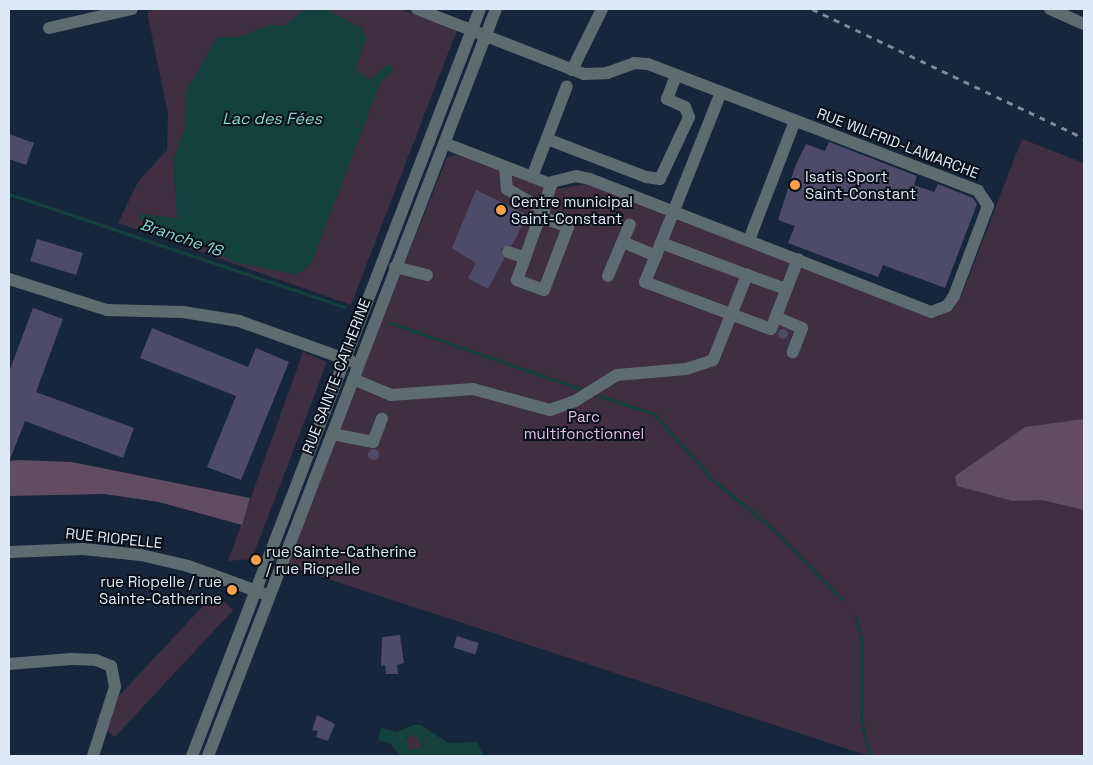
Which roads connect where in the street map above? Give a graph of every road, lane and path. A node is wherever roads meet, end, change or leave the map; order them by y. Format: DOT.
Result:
graph roads {
  1 [pos="132,9"];
  2 [pos="417,9"];
  3 [pos="480,9"];
  4 [pos="496,9"];
  5 [pos="602,9"];
  6 [pos="1050,9"];
  7 [pos="1084,24"];
  8 [pos="49,28"];
  9 [pos="472,30"];
  10 [pos="486,35"];
  11 [pos="572,70"];
  12 [pos="676,75"];
  13 [pos="567,86"];
  14 [pos="721,92"];
  15 [pos="795,121"];
  16 [pos="547,139"];
  17 [pos="444,143"];
  18 [pos="505,167"];
  19 [pos="637,174"];
  20 [pos="532,177"];
  21 [pos="552,183"];
  22 [pos="629,194"];
  23 [pos="674,211"];
  24 [pos="542,213"];
  25 [pos="630,224"];
  26 [pos="749,240"];
  27 [pos="623,242"];
  28 [pos="661,243"];
  29 [pos="508,252"];
  30 [pos="656,256"];
  31 [pos="525,258"];
  32 [pos="798,259"];
  33 [pos="395,267"];
  34 [pos="427,275"];
  35 [pos="748,275"];
  36 [pos="608,276"];
  37 [pos="9,279"];
  38 [pos="786,289"];
  39 [pos="732,314"];
  40 [pos="776,317"];
  41 [pos="793,352"];
  42 [pos="344,358"];
  43 [pos="358,364"];
  44 [pos="353,379"];
  45 [pos="382,419"];
  46 [pos="332,434"];
  47 [pos="9,552"];
  48 [pos="255,590"];
  49 [pos="269,596"];
  50 [pos="9,664"];
  51 [pos="92,756"];
  52 [pos="192,756"];
  53 [pos="208,756"];
  1 -- 8 [label="street"];
  2 -- 9 [label="street, RUE WILFRID-LAMARCHE"];
  3 -- 9 [label="street, RUE SAINTE-CATHERINE"];
  4 -- 10 [label="street, RUE SAINTE-CATHERINE"];
  5 -- 11 [label="street"];
  6 -- 7 [label="street"];
  9 -- 10 [label="street, RUE WILFRID-LAMARCHE"];
  9 -- 42 [label="street, RUE SAINTE-CATHERINE"];
  10 -- 11 [label="street, RUE WILFRID-LAMARCHE"];
  10 -- 17 [label="street, RUE SAINTE-CATHERINE"];
  11 -- 12 [label="street, RUE WILFRID-LAMARCHE"];
  12 -- 14 [label="street, RUE WILFRID-LAMARCHE"];
  12 -- 19 [label="street"];
  13 -- 16 [label="street"];
  14 -- 15 [label="street, RUE WILFRID-LAMARCHE"];
  14 -- 23 [label="street"];
  15 -- 26 [label="street"];
  15 -- 32 [label="street, RUE WILFRID-LAMARCHE"];
  16 -- 19 [label="street"];
  16 -- 20 [label="street"];
  17 -- 18 [label="street"];
  17 -- 33 [label="street, RUE SAINTE-CATHERINE"];
  18 -- 20 [label="street"];
  18 -- 24 [label="street"];
  19 -- 22 [label="street"];
  20 -- 21 [label="street"];
  21 -- 22 [label="street, RUE WILFRID-LAMARCHE"];
  21 -- 24 [label="street"];
  22 -- 23 [label="street, RUE WILFRID-LAMARCHE"];
  23 -- 26 [label="street, RUE WILFRID-LAMARCHE"];
  23 -- 28 [label="street"];
  24 -- 31 [label="street"];
  24 -- 31 [label="street"];
  25 -- 27 [label="street"];
  26 -- 32 [label="street, RUE WILFRID-LAMARCHE"];
  27 -- 30 [label="street"];
  27 -- 36 [label="street"];
  28 -- 30 [label="street"];
  28 -- 35 [label="street"];
  29 -- 31 [label="street"];
  30 -- 39 [label="street"];
  32 -- 38 [label="street"];
  33 -- 34 [label="street"];
  33 -- 43 [label="street, RUE SAINTE-CATHERINE"];
  35 -- 38 [label="street"];
  35 -- 39 [label="street"];
  37 -- 42 [label="street"];
  38 -- 40 [label="street"];
  39 -- 40 [label="street"];
  39 -- 44 [label="street"];
  40 -- 41 [label="street"];
  42 -- 43 [label="street"];
  42 -- 48 [label="street, RUE SAINTE-CATHERINE"];
  43 -- 44 [label="street, RUE SAINTE-CATHERINE"];
  44 -- 46 [label="street, RUE SAINTE-CATHERINE"];
  45 -- 46 [label="street"];
  46 -- 49 [label="street, RUE SAINTE-CATHERINE"];
  47 -- 48 [label="street, RUE RIOPELLE"];
  48 -- 49 [label="street, RUE RIOPELLE"];
  48 -- 52 [label="street, RUE SAINTE-CATHERINE"];
  49 -- 53 [label="street, RUE SAINTE-CATHERINE"];
  50 -- 51 [label="street"];
}
